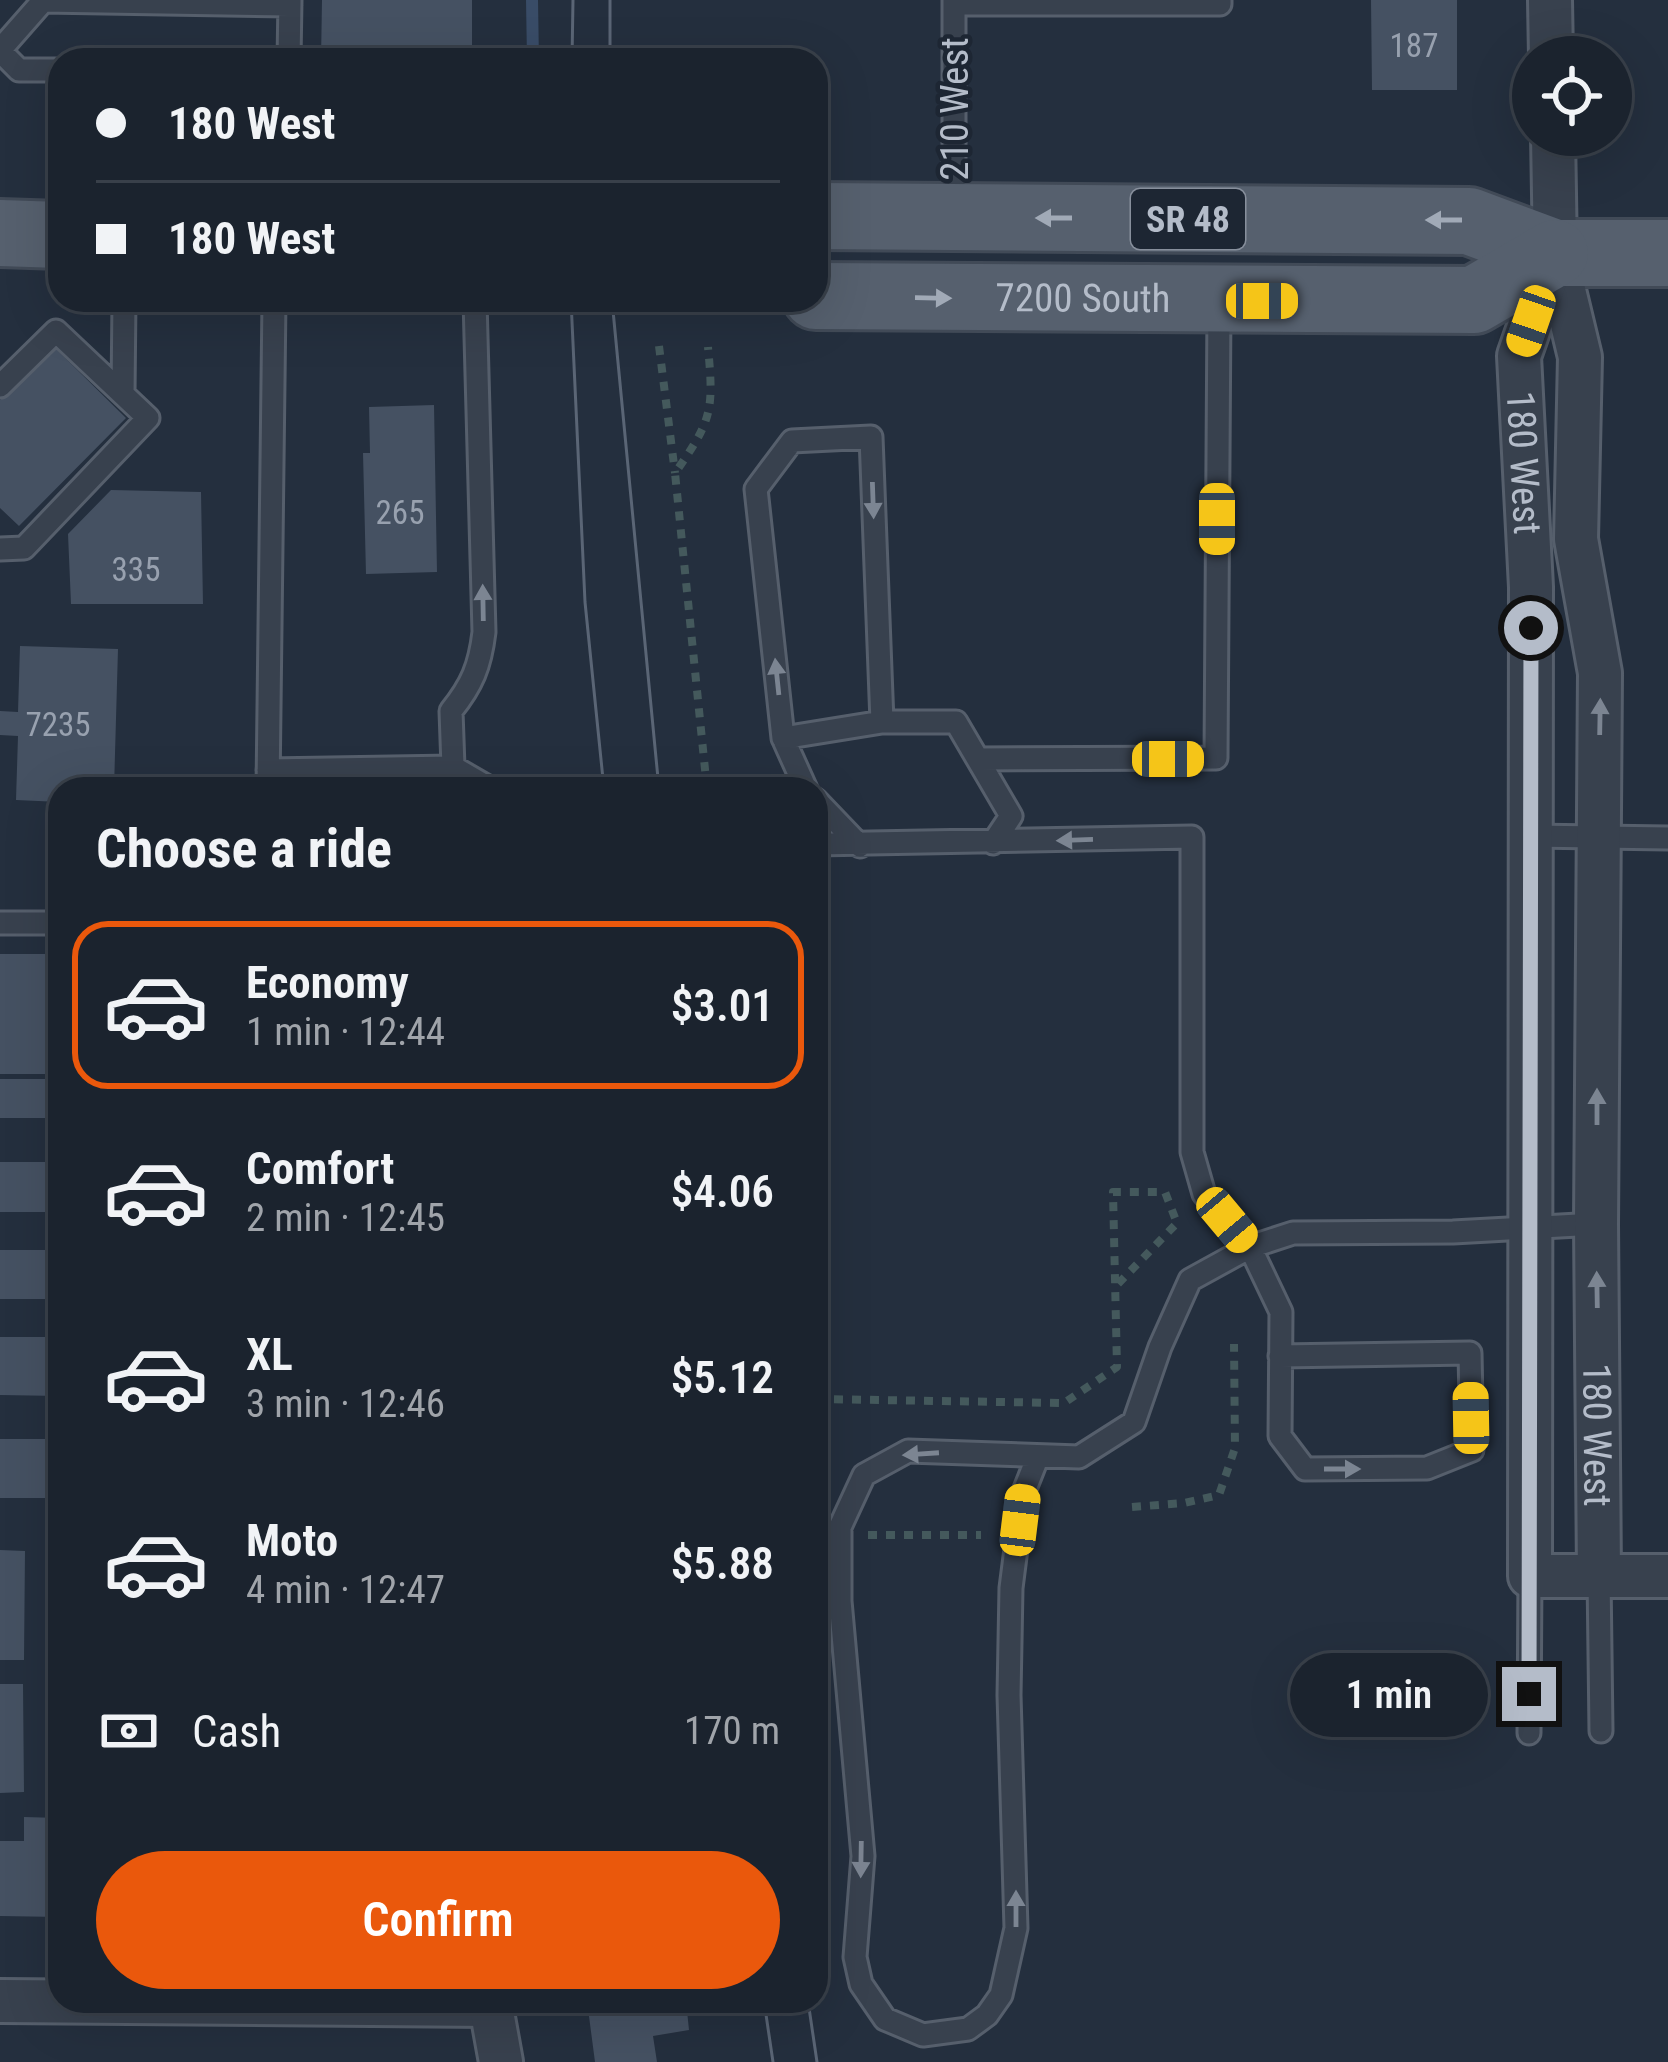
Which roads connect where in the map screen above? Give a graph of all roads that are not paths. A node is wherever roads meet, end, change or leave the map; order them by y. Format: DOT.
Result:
graph roads {
  1 [pos="1220,0"];
  2 [pos="1550,0"];
  3 [pos="290,2"];
  4 [pos="954,2"];
  5 [pos="1551,36"];
  6 [pos="289,48"];
  7 [pos="0,51"];
  8 [pos="48,70"];
  9 [pos="1553,156"];
  10 [pos="828,216"];
  11 [pos="954,217"];
  12 [pos="0,233"];
  13 [pos="48,235"];
  14 [pos="1555,253"];
  15 [pos="1668,254"];
  16 [pos="828,296"];
  17 [pos="1219,301"];
  18 [pos="124,312"];
  19 [pos="274,312"];
  20 [pos="475,312"];
  21 [pos="0,386"];
  22 [pos="123,394"];
  23 [pos="0,548"];
  24 [pos="882,722"];
  25 [pos="783,738"];
  26 [pos="978,759"];
  27 [pos="453,767"];
  28 [pos="268,777"];
  29 [pos="299,777"];
  30 [pos="470,777"];
  31 [pos="801,777"];
  32 [pos="828,812"];
  33 [pos="1530,836"];
  34 [pos="1598,836"];
  35 [pos="1668,838"];
  36 [pos="993,843"];
  37 [pos="828,844"];
  38 [pos="860,845"];
  39 [pos="0,923"];
  40 [pos="48,923"];
  41 [pos="1596,1224"];
  42 [pos="1528,1225"];
  43 [pos="1250,1247"];
  44 [pos="1280,1355"];
  45 [pos="1038,1456"];
  46 [pos="1600,1575"];
  47 [pos="1530,1576"];
  48 [pos="1668,1576"];
  49 [pos="1601,1731"];
  50 [pos="1529,1733"];
  51 [pos="0,2001"];
  52 [pos="48,2001"];
  53 [pos="492,2013"];
  54 [pos="501,2062"];
  1 -- 4 [label="lane"];
  2 -- 5 [label="street"];
  3 -- 6 [label="lane"];
  3 -- 7 [label="lane"];
  4 -- 11 [label="lane, 210 West"];
  7 -- 8 [label="lane"];
  9 -- 14 [label="street"];
  10 -- 11 [label="main road, 7200 South / SR 48"];
  14 -- 11 [label="main road, 7200 South / SR 48, one-way"];
  12 -- 13 [label="main road"];
  14 -- 15 [label="main road, 7200 South / SR 48"];
  14 -- 17 [label="main road, 7200 South / SR 48"];
  14 -- 33 [label="street, 180 West"];
  34 -- 14 [label="street, 180 West, one-way"];
  16 -- 17 [label="main road, 7200 South / SR 48, one-way"];
  17 -- 26 [label="lane"];
  18 -- 22 [label="lane"];
  19 -- 28 [label="lane"];
  27 -- 20 [label="lane, one-way"];
  21 -- 22 [label="lane"];
  22 -- 23 [label="lane"];
  24 -- 25 [label="lane"];
  25 -- 24 [label="lane, one-way"];
  24 -- 26 [label="lane"];
  25 -- 31 [label="lane"];
  26 -- 36 [label="lane"];
  27 -- 29 [label="lane"];
  27 -- 30 [label="lane"];
  32 -- 38 [label="lane"];
  33 -- 34 [label="lane"];
  33 -- 42 [label="street, 180 West"];
  34 -- 35 [label="lane"];
  41 -- 34 [label="street, 180 West, one-way"];
  36 -- 38 [label="lane"];
  43 -- 36 [label="lane, one-way"];
  37 -- 38 [label="lane"];
  39 -- 40 [label="lane"];
  41 -- 42 [label="lane"];
  46 -- 41 [label="street, 180 West, one-way"];
  42 -- 43 [label="lane"];
  42 -- 47 [label="street, 180 West"];
  43 -- 44 [label="lane"];
  43 -- 45 [label="lane"];
  44 -- 44 [label="lane, one-way"];
  45 -- 45 [label="lane, one-way"];
  46 -- 47 [label="street"];
  46 -- 48 [label="street"];
  46 -- 49 [label="lane, 180 West"];
  47 -- 50 [label="lane, 180 West"];
  51 -- 52 [label="street"];
  53 -- 54 [label="street"];
}
